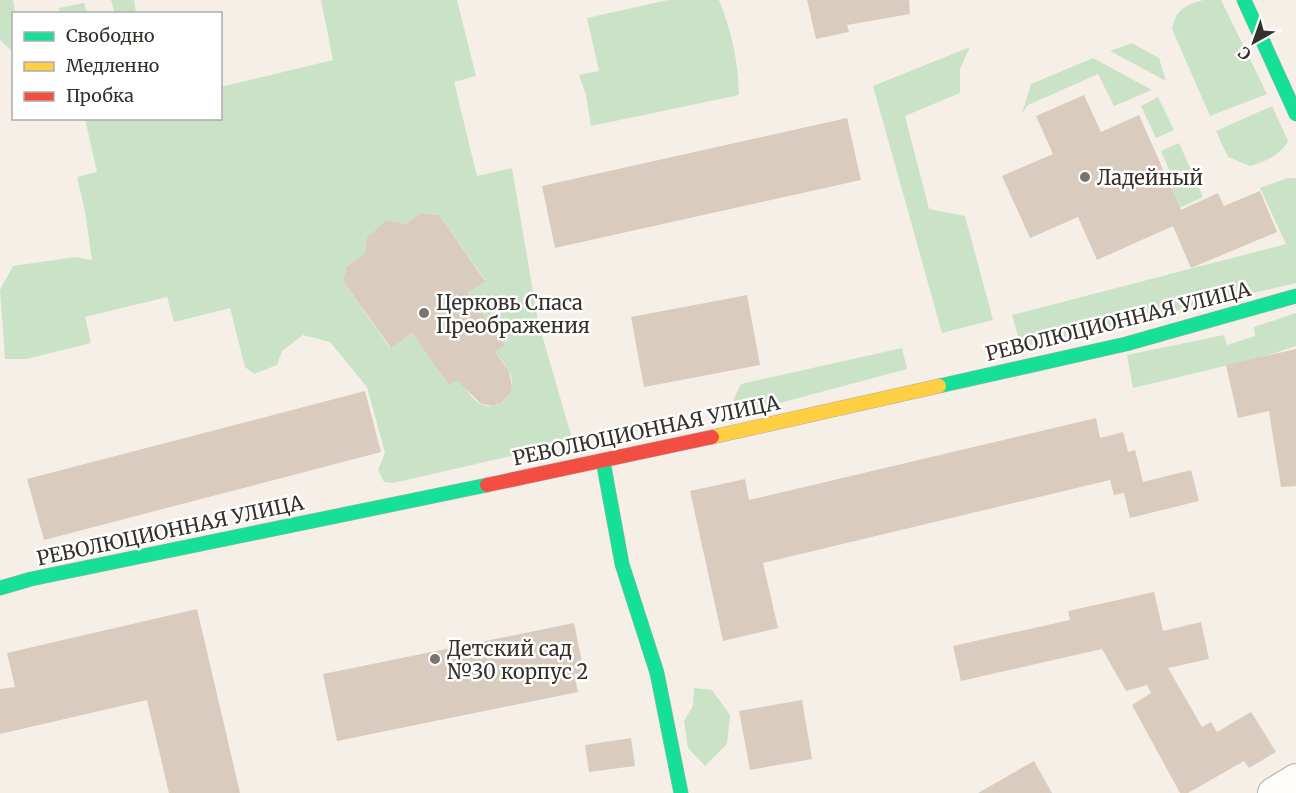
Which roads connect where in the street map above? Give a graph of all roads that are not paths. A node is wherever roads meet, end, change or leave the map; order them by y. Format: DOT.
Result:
graph roads {
  1 [pos="1245,0"];
  2 [pos="1296,114"];
  3 [pos="1296,296"];
  4 [pos="603,461"];
  5 [pos="0,588"];
  6 [pos="1296,779"];
  7 [pos="681,793"];
  8 [pos="1273,793"];
  1 -- 2 [label="street"];
  3 -- 4 [label="street, РЕВОЛЮЦИОННАЯ УЛИЦА"];
  4 -- 5 [label="street, РЕВОЛЮЦИОННАЯ УЛИЦА"];
  4 -- 7 [label="street"];
  6 -- 8 [label="street"];
}
